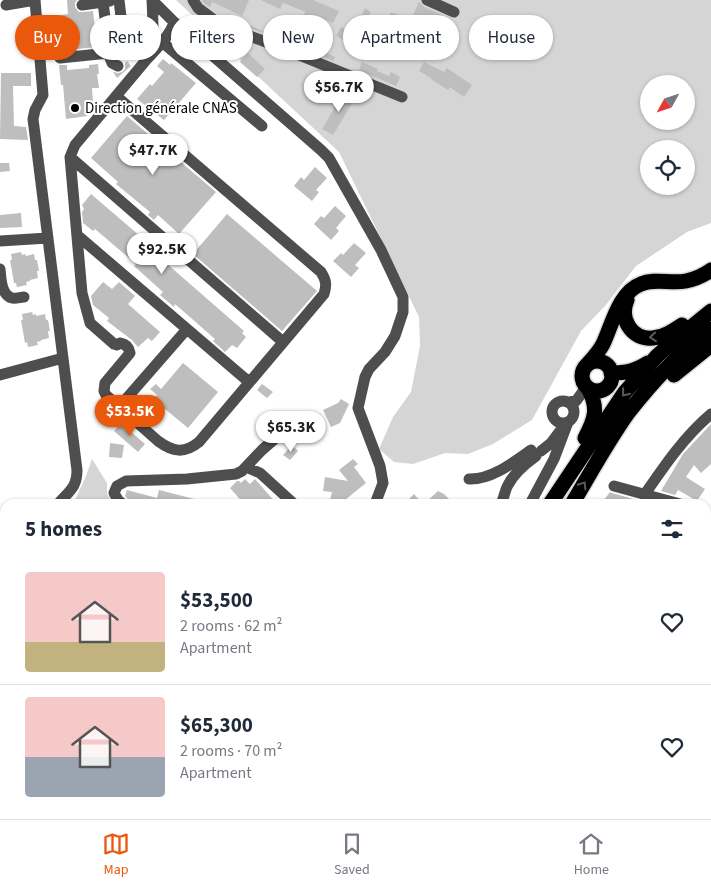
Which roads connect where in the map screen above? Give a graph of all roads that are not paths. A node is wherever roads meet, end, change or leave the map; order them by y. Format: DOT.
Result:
graph roads {
  1 [pos="35,0"];
  2 [pos="120,0"];
  3 [pos="193,0"];
  4 [pos="427,0"];
  5 [pos="103,2"];
  6 [pos="6,5"];
  7 [pos="82,5"];
  8 [pos="454,12"];
  9 [pos="105,15"];
  10 [pos="121,15"];
  11 [pos="152,15"];
  12 [pos="171,17"];
  13 [pos="171,30"];
  14 [pos="162,42"];
  15 [pos="110,60"];
  16 [pos="146,60"];
  17 [pos="218,60"];
  18 [pos="118,66"];
  19 [pos="116,96"];
  20 [pos="402,97"];
  21 [pos="262,126"];
  22 [pos="70,157"];
  23 [pos="77,235"];
  24 [pos="48,238"];
  25 [pos="0,241"];
  26 [pos="0,270"];
  27 [pos="711,270"];
  28 [pos="640,284"];
  29 [pos="24,297"];
  30 [pos="711,307"];
  31 [pos="711,311"];
  32 [pos="616,314"];
  33 [pos="187,329"];
  34 [pos="711,329"];
  35 [pos="283,342"];
  36 [pos="711,345"];
  37 [pos="657,356"];
  38 [pos="63,358"];
  39 [pos="586,366"];
  40 [pos="610,370"];
  41 [pos="0,375"];
  42 [pos="249,382"];
  43 [pos="587,386"];
  44 [pos="569,402"];
  45 [pos="119,407"];
  46 [pos="711,414"];
  47 [pos="565,420"];
  48 [pos="591,425"];
  49 [pos="287,428"];
  50 [pos="536,451"];
  51 [pos="246,467"];
  52 [pos="595,467"];
  53 [pos="495,472"];
  54 [pos="469,479"];
  55 [pos="507,485"];
  56 [pos="614,486"];
  57 [pos="645,494"];
  58 [pos="553,498"];
  59 [pos="63,499"];
  60 [pos="117,499"];
  61 [pos="289,499"];
  62 [pos="377,499"];
  63 [pos="503,499"];
  64 [pos="533,499"];
  65 [pos="575,499"];
  66 [pos="662,499"];
  1 -- 6 [label="street"];
  1 -- 24 [label="street"];
  2 -- 5 [label="street"];
  2 -- 10 [label="street"];
  3 -- 20 [label="street"];
  4 -- 8 [label="street"];
  5 -- 7 [label="street"];
  5 -- 9 [label="street"];
  11 -- 12 [label="street"];
  13 -- 14 [label="street"];
  14 -- 21 [label="street"];
  15 -- 18 [label="street"];
  16 -- 19 [label="street"];
  17 -- 62 [label="street"];
  19 -- 22 [label="street"];
  19 -- 35 [label="street"];
  22 -- 23 [label="street"];
  22 -- 35 [label="street"];
  23 -- 33 [label="street"];
  23 -- 45 [label="street"];
  24 -- 25 [label="street"];
  24 -- 38 [label="street"];
  26 -- 29 [label="street"];
  27 -- 28 [label="highway"];
  30 -- 28 [label="highway, one-way"];
  28 -- 32 [label="highway"];
  31 -- 37 [label="highway"];
  32 -- 39 [label="highway"];
  32 -- 40 [label="highway"];
  33 -- 42 [label="street"];
  33 -- 45 [label="street"];
  34 -- 52 [label="highway"];
  35 -- 42 [label="street"];
  36 -- 52 [label="highway"];
  37 -- 40 [label="highway"];
  37 -- 58 [label="highway, one-way"];
  38 -- 41 [label="street"];
  38 -- 59 [label="street"];
  39 -- 40 [label="highway"];
  39 -- 43 [label="highway"];
  40 -- 43 [label="highway"];
  42 -- 45 [label="street"];
  43 -- 44 [label="street"];
  43 -- 48 [label="highway"];
  44 -- 47 [label="street"];
  44 -- 47 [label="street"];
  46 -- 57 [label="street"];
  47 -- 48 [label="street"];
  47 -- 50 [label="street"];
  47 -- 64 [label="street"];
  48 -- 58 [label="highway"];
  49 -- 51 [label="street"];
  50 -- 53 [label="street"];
  50 -- 55 [label="street"];
  51 -- 60 [label="street"];
  51 -- 61 [label="street"];
  65 -- 52 [label="highway, one-way"];
  53 -- 54 [label="street"];
  53 -- 55 [label="street"];
  55 -- 63 [label="street"];
  56 -- 57 [label="street"];
  57 -- 66 [label="street"];
}
